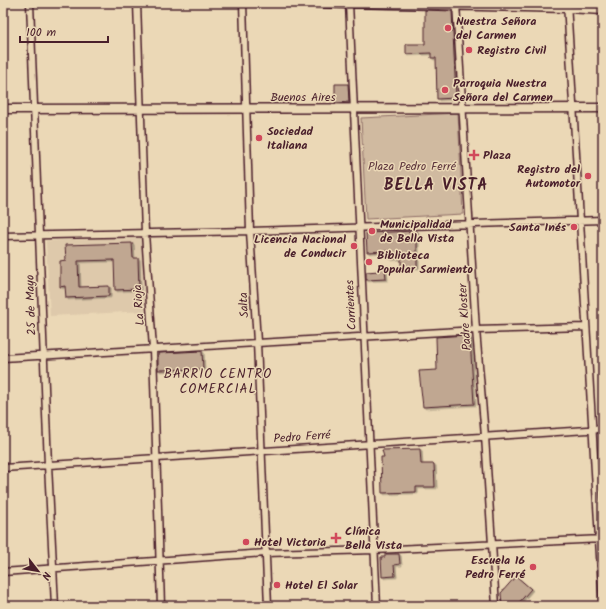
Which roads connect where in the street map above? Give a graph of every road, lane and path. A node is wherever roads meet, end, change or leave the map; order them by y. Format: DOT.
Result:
graph roads {
  1 [pos="30,3"];
  2 [pos="138,3"];
  3 [pos="243,3"];
  4 [pos="316,3"];
  5 [pos="349,4"];
  6 [pos="456,5"];
  7 [pos="567,6"];
  8 [pos="603,11"];
  9 [pos="141,108"];
  10 [pos="463,108"];
  11 [pos="603,108"];
  12 [pos="3,109"];
  13 [pos="34,109"];
  14 [pos="246,109"];
  15 [pos="354,109"];
  16 [pos="573,109"];
  17 [pos="603,220"];
  18 [pos="580,221"];
  19 [pos="470,223"];
  20 [pos="358,227"];
  21 [pos="250,231"];
  22 [pos="145,233"];
  23 [pos="3,236"];
  24 [pos="39,236"];
  25 [pos="585,327"];
  26 [pos="476,330"];
  27 [pos="364,336"];
  28 [pos="257,342"];
  29 [pos="153,349"];
  30 [pos="44,356"];
  31 [pos="3,358"];
  32 [pos="593,429"];
  33 [pos="603,429"];
  34 [pos="485,436"];
  35 [pos="370,444"];
  36 [pos="262,450"];
  37 [pos="157,458"];
  38 [pos="48,465"];
  39 [pos="3,468"];
  40 [pos="601,539"];
  41 [pos="491,544"];
  42 [pos="375,550"];
  43 [pos="266,553"];
  44 [pos="159,561"];
  45 [pos="54,568"];
  46 [pos="3,572"];
  47 [pos="55,606"];
  48 [pos="161,606"];
  49 [pos="268,606"];
  50 [pos="377,606"];
  51 [pos="496,606"];
  52 [pos="603,606"];
  1 -- 13 [label="street, 25 de Mayo"];
  2 -- 9 [label="street, La Rioja"];
  3 -- 14 [label="street, Salta"];
  4 -- 5 [label="street"];
  5 -- 6 [label="street"];
  5 -- 15 [label="street, Corrientes"];
  6 -- 7 [label="street"];
  6 -- 10 [label="street, Padre Kloster"];
  7 -- 8 [label="street"];
  7 -- 16 [label="street"];
  9 -- 13 [label="street, Buenos Aires"];
  9 -- 14 [label="street, Buenos Aires"];
  9 -- 22 [label="street, La Rioja"];
  10 -- 15 [label="street, Buenos Aires"];
  10 -- 16 [label="street, Buenos Aires"];
  10 -- 19 [label="street, Padre Kloster"];
  11 -- 16 [label="street, Buenos Aires"];
  12 -- 13 [label="street, Buenos Aires"];
  13 -- 24 [label="street, 25 de Mayo"];
  14 -- 15 [label="street, Buenos Aires"];
  14 -- 21 [label="street, Salta"];
  15 -- 20 [label="street, Corrientes"];
  16 -- 18 [label="street"];
  17 -- 18 [label="street"];
  18 -- 19 [label="street"];
  18 -- 25 [label="street"];
  19 -- 20 [label="street"];
  19 -- 26 [label="street, Padre Kloster"];
  20 -- 21 [label="street"];
  20 -- 27 [label="street, Corrientes"];
  21 -- 22 [label="street"];
  21 -- 28 [label="street, Salta"];
  22 -- 24 [label="street"];
  22 -- 29 [label="street, La Rioja"];
  23 -- 24 [label="street"];
  24 -- 30 [label="street, 25 de Mayo"];
  25 -- 26 [label="street"];
  25 -- 32 [label="street"];
  26 -- 27 [label="street"];
  26 -- 34 [label="street, Padre Kloster"];
  27 -- 28 [label="street"];
  27 -- 35 [label="street, Corrientes"];
  28 -- 29 [label="street"];
  28 -- 36 [label="street, Salta"];
  29 -- 30 [label="street"];
  29 -- 37 [label="street, La Rioja"];
  30 -- 31 [label="street"];
  30 -- 38 [label="street, 25 de Mayo"];
  32 -- 33 [label="street, Pedro Ferré"];
  32 -- 34 [label="street, Pedro Ferré"];
  32 -- 40 [label="street"];
  34 -- 35 [label="street, Pedro Ferré"];
  34 -- 41 [label="street, Padre Kloster"];
  35 -- 36 [label="street, Pedro Ferré"];
  35 -- 42 [label="street, Corrientes"];
  36 -- 37 [label="street, Pedro Ferré"];
  36 -- 43 [label="street, Salta"];
  37 -- 38 [label="street, Pedro Ferré"];
  37 -- 44 [label="street, La Rioja"];
  38 -- 39 [label="street, Pedro Ferré"];
  38 -- 45 [label="street, 25 de Mayo"];
  40 -- 41 [label="street"];
  40 -- 52 [label="street"];
  41 -- 42 [label="street"];
  41 -- 51 [label="street, Padre Kloster"];
  42 -- 43 [label="street"];
  42 -- 50 [label="street, Corrientes"];
  43 -- 44 [label="street"];
  43 -- 49 [label="street, Salta"];
  44 -- 45 [label="street"];
  44 -- 48 [label="street, La Rioja"];
  45 -- 46 [label="street"];
  45 -- 47 [label="street, 25 de Mayo"];
}
